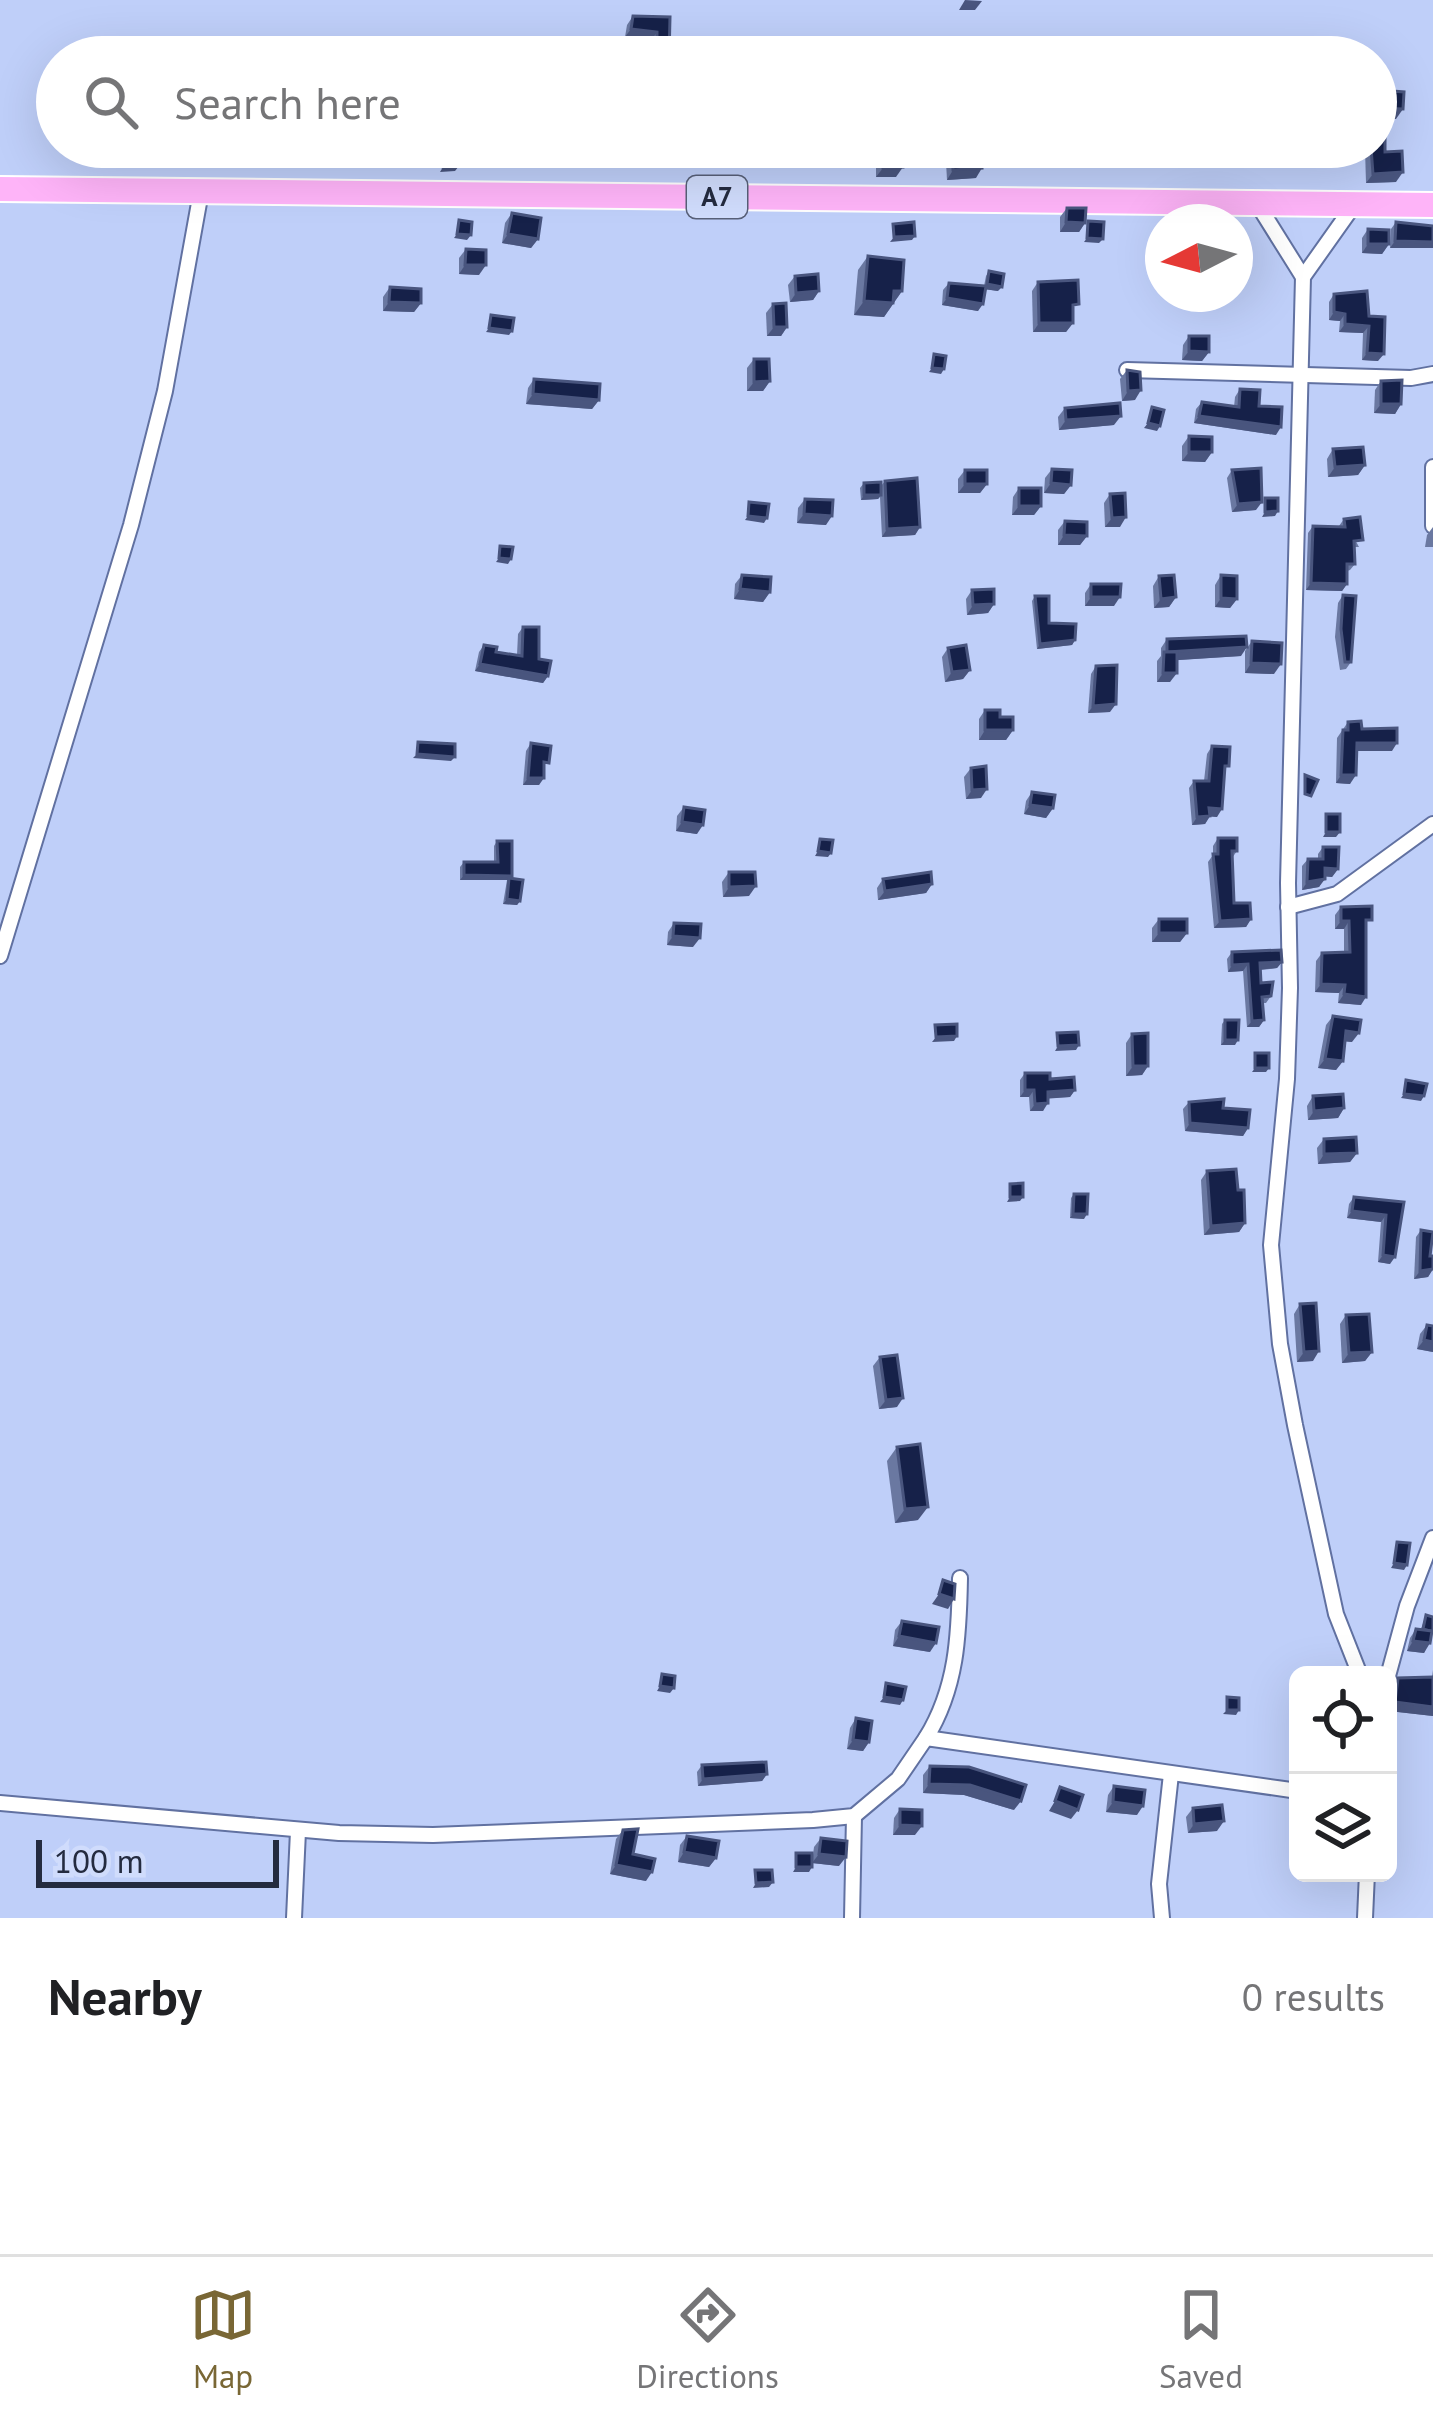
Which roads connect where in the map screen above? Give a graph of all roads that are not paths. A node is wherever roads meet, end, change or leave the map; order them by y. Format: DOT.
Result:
graph roads {
  1 [pos="0,189"];
  2 [pos="201,192"];
  3 [pos="1258,205"];
  4 [pos="1354,205"];
  5 [pos="1433,205"];
  6 [pos="1303,277"];
  7 [pos="1127,370"];
  8 [pos="1300,373"];
  9 [pos="1433,377"];
  10 [pos="1433,467"];
  11 [pos="1433,526"];
  12 [pos="1433,824"];
  13 [pos="1288,907"];
  14 [pos="0,956"];
  15 [pos="1433,1538"];
  16 [pos="960,1577"];
  17 [pos="1357,1666"];
  18 [pos="1391,1666"];
  19 [pos="926,1738"];
  20 [pos="1171,1774"];
  21 [pos="1289,1790"];
  22 [pos="0,1803"];
  23 [pos="854,1816"];
  24 [pos="298,1831"];
  25 [pos="1367,1882"];
  26 [pos="295,1918"];
  27 [pos="852,1918"];
  28 [pos="1162,1918"];
  29 [pos="1365,1918"];
  1 -- 2 [label="highway, A7"];
  2 -- 3 [label="highway, A7"];
  2 -- 14 [label="street"];
  3 -- 4 [label="highway, A7"];
  3 -- 6 [label="street"];
  4 -- 5 [label="highway, A7"];
  4 -- 6 [label="street"];
  6 -- 8 [label="street"];
  7 -- 8 [label="street"];
  8 -- 9 [label="street"];
  8 -- 13 [label="street"];
  10 -- 11 [label="street"];
  12 -- 13 [label="street"];
  13 -- 17 [label="street"];
  15 -- 18 [label="street"];
  16 -- 19 [label="street"];
  19 -- 20 [label="street"];
  19 -- 23 [label="street"];
  20 -- 21 [label="street"];
  20 -- 28 [label="street"];
  22 -- 24 [label="street"];
  23 -- 24 [label="street"];
  23 -- 27 [label="street"];
  24 -- 26 [label="street"];
  25 -- 29 [label="street"];
}
